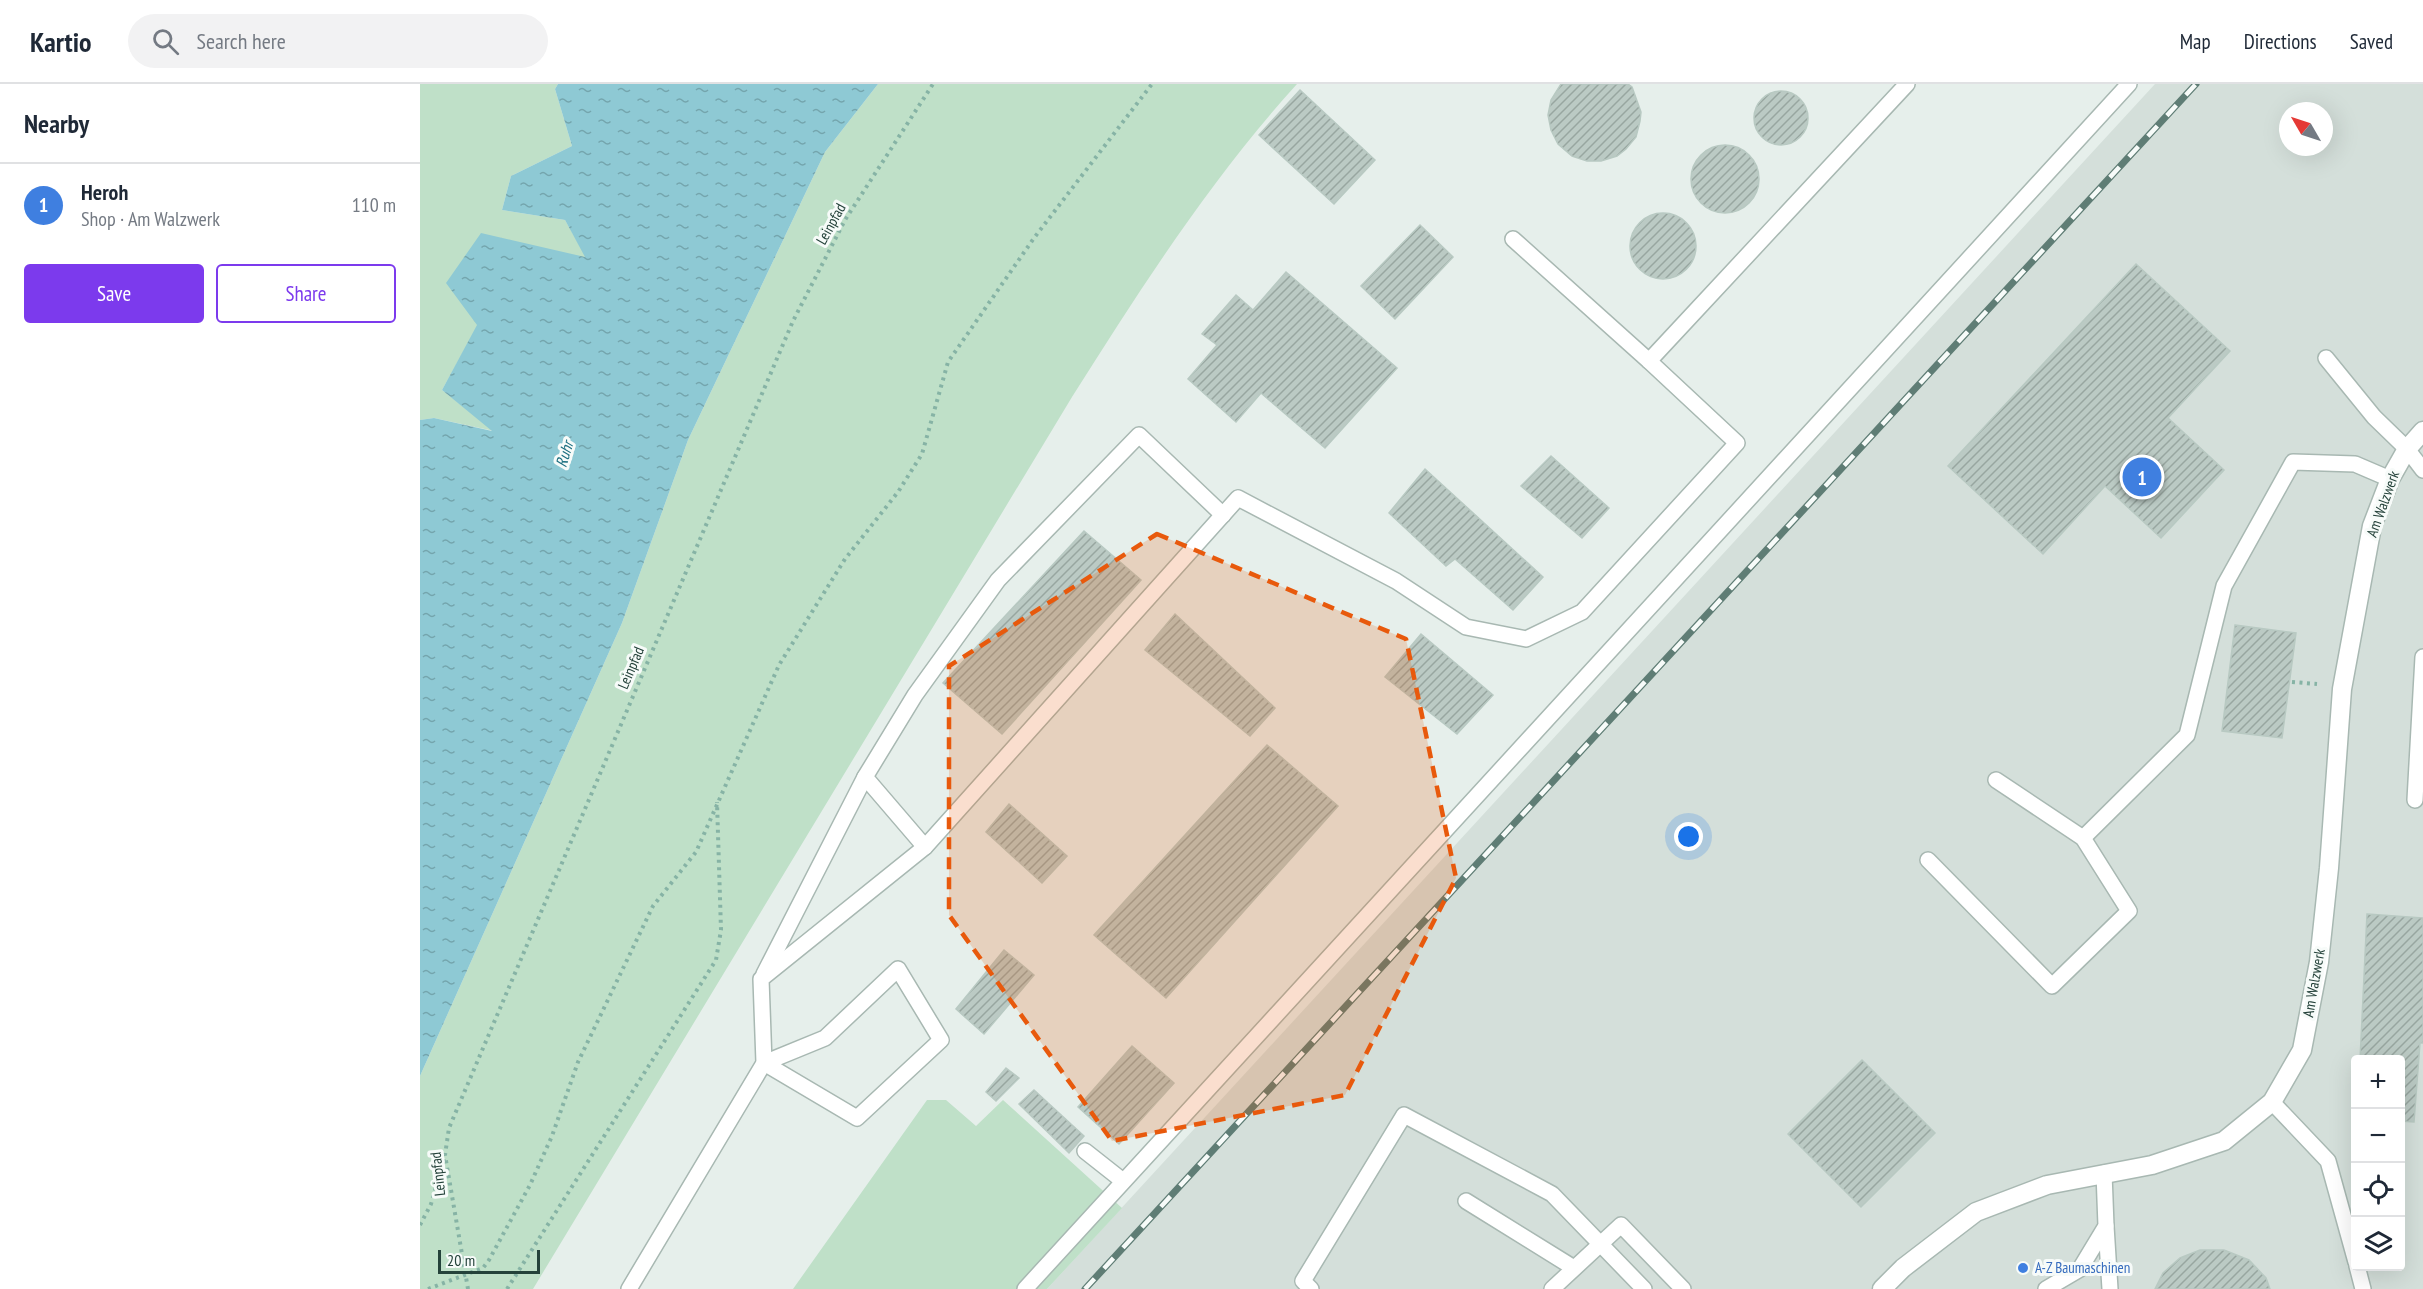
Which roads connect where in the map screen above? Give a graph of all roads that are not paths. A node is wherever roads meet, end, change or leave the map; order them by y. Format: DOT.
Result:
graph roads {
  1 [pos="1907,84"];
  2 [pos="2129,84"];
  3 [pos="1513,239"];
  4 [pos="2326,358"];
  5 [pos="1649,361"];
  6 [pos="2423,431"];
  7 [pos="2407,449"];
  8 [pos="2423,470"];
  9 [pos="2390,479"];
  10 [pos="1223,515"];
  11 [pos="2423,657"];
  12 [pos="865,777"];
  13 [pos="1996,780"];
  14 [pos="2415,800"];
  15 [pos="2083,838"];
  16 [pos="925,847"];
  17 [pos="1928,860"];
  18 [pos="761,979"];
  19 [pos="764,1063"];
  20 [pos="2272,1102"];
  21 [pos="1085,1151"];
  22 [pos="2104,1173"];
  23 [pos="1123,1181"];
  24 [pos="1466,1201"];
  25 [pos="2106,1226"];
  26 [pos="1601,1244"];
  27 [pos="2351,1247"];
  28 [pos="1574,1268"];
  29 [pos="2358,1271"];
  30 [pos="1305,1286"];
  31 [pos="630,1289"];
  32 [pos="1026,1289"];
  33 [pos="1552,1289"];
  34 [pos="1644,1289"];
  35 [pos="1683,1289"];
  36 [pos="1882,1289"];
  37 [pos="2046,1289"];
  38 [pos="2110,1289"];
  39 [pos="2363,1289"];
  1 -- 5 [label="lane"];
  2 -- 23 [label="lane"];
  3 -- 5 [label="lane"];
  4 -- 7 [label="lane"];
  5 -- 10 [label="lane"];
  6 -- 7 [label="street, Am Walzwerk"];
  7 -- 8 [label="lane"];
  7 -- 9 [label="street, Am Walzwerk"];
  9 -- 15 [label="lane"];
  9 -- 20 [label="street, Am Walzwerk"];
  10 -- 12 [label="lane"];
  10 -- 16 [label="lane"];
  11 -- 14 [label="lane"];
  12 -- 16 [label="lane"];
  12 -- 18 [label="lane"];
  13 -- 15 [label="lane"];
  15 -- 17 [label="lane"];
  16 -- 18 [label="lane"];
  18 -- 19 [label="lane"];
  19 -- 19 [label="lane"];
  19 -- 31 [label="lane"];
  20 -- 22 [label="street, Am Walzwerk"];
  20 -- 27 [label="lane"];
  21 -- 23 [label="lane"];
  22 -- 25 [label="lane"];
  22 -- 36 [label="street, Am Walzwerk"];
  23 -- 32 [label="lane"];
  24 -- 28 [label="lane"];
  25 -- 37 [label="lane"];
  25 -- 38 [label="lane"];
  26 -- 28 [label="lane"];
  26 -- 30 [label="lane"];
  26 -- 34 [label="lane"];
  26 -- 35 [label="lane"];
  28 -- 33 [label="lane"];
  29 -- 39 [label="lane"];
}
